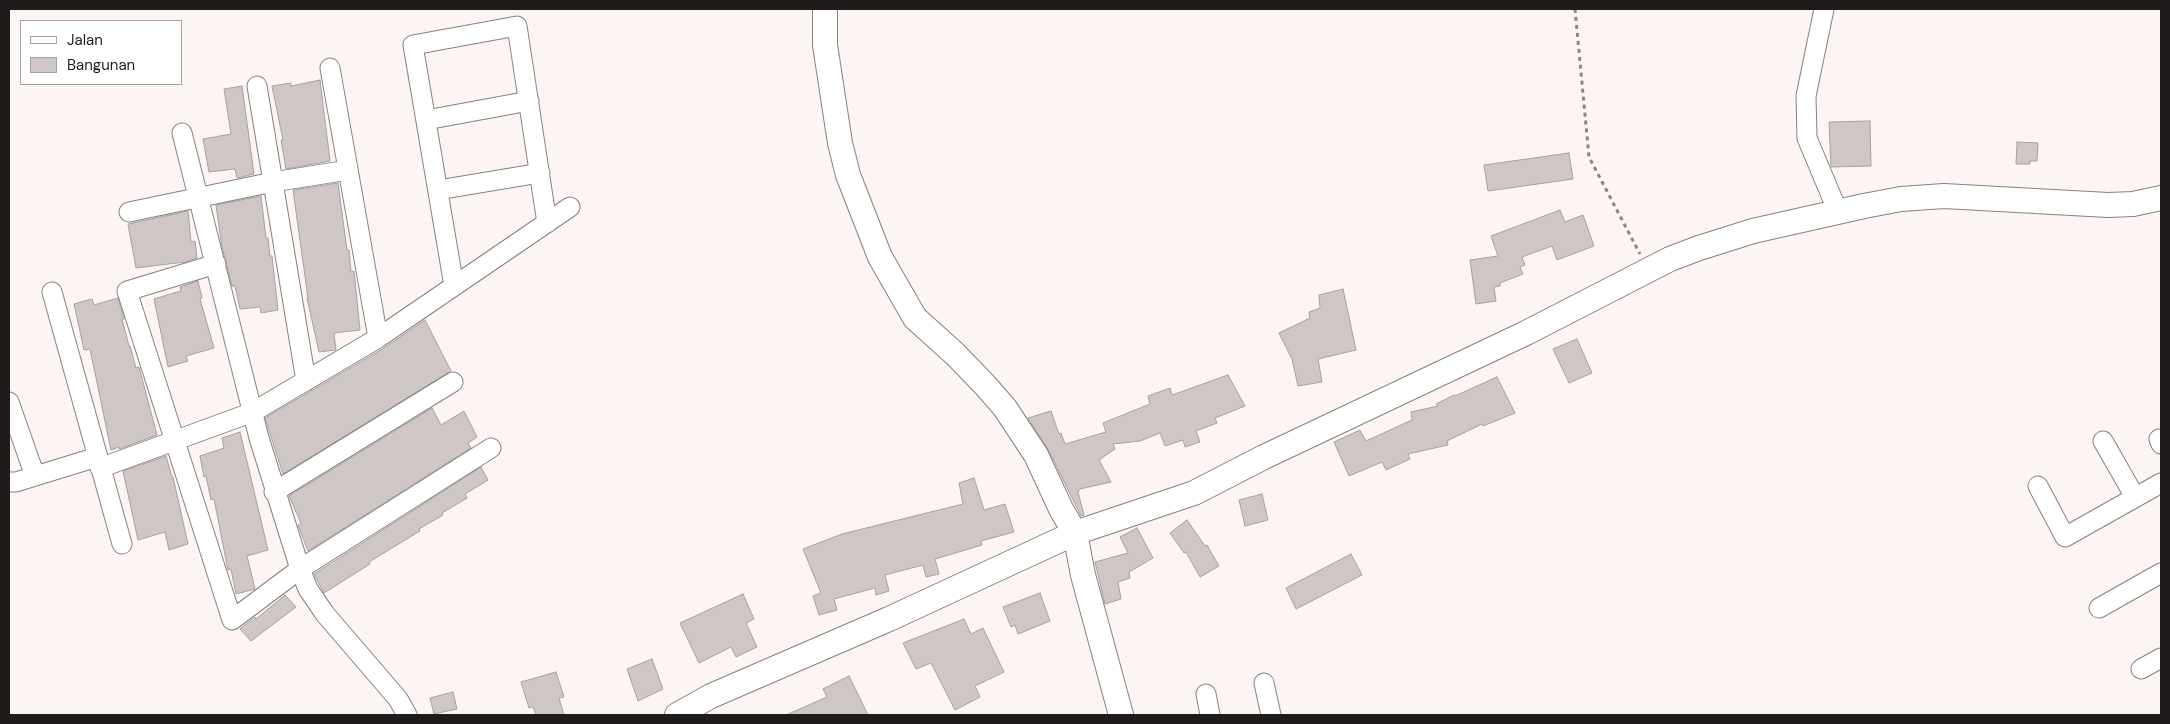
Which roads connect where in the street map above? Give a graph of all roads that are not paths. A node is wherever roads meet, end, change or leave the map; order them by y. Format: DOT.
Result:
graph roads {
  1 [pos="825,9"];
  2 [pos="1824,9"];
  3 [pos="330,68"];
  4 [pos="256,86"];
  5 [pos="529,101"];
  6 [pos="426,120"];
  7 [pos="182,133"];
  8 [pos="348,170"];
  9 [pos="540,173"];
  10 [pos="272,182"];
  11 [pos="438,190"];
  12 [pos="199,198"];
  13 [pos="2161,198"];
  14 [pos="570,207"];
  15 [pos="129,212"];
  16 [pos="1838,212"];
  17 [pos="548,223"];
  18 [pos="216,264"];
  19 [pos="454,286"];
  20 [pos="52,292"];
  21 [pos="378,338"];
  22 [pos="306,381"];
  23 [pos="453,382"];
  24 [pos="9,402"];
  25 [pos="253,412"];
  26 [pos="174,440"];
  27 [pos="2103,441"];
  28 [pos="491,448"];
  29 [pos="98,462"];
  30 [pos="35,476"];
  31 [pos="9,482"];
  32 [pos="2161,484"];
  33 [pos="2038,486"];
  34 [pos="274,492"];
  35 [pos="2135,497"];
  36 [pos="1075,533"];
  37 [pos="122,544"];
  38 [pos="300,569"];
  39 [pos="2161,573"];
  40 [pos="2099,608"];
  41 [pos="2161,658"];
  42 [pos="2141,669"];
  43 [pos="1264,683"];
  44 [pos="1206,694"];
  45 [pos="407,715"];
  46 [pos="677,715"];
  47 [pos="1121,715"];
  48 [pos="1210,715"];
  49 [pos="1271,715"];
  1 -- 36 [label="street"];
  2 -- 16 [label="street"];
  3 -- 8 [label="street"];
  4 -- 10 [label="street"];
  5 -- 6 [label="street"];
  5 -- 6 [label="street"];
  5 -- 9 [label="street"];
  6 -- 11 [label="street"];
  7 -- 12 [label="street"];
  8 -- 10 [label="street"];
  8 -- 21 [label="street"];
  9 -- 11 [label="street"];
  9 -- 17 [label="street"];
  10 -- 12 [label="street"];
  10 -- 22 [label="street"];
  11 -- 19 [label="street"];
  12 -- 15 [label="street"];
  12 -- 18 [label="street"];
  13 -- 16 [label="street"];
  14 -- 17 [label="street"];
  16 -- 36 [label="street"];
  17 -- 19 [label="street"];
  18 -- 25 [label="street"];
  18 -- 26 [label="street"];
  19 -- 21 [label="street"];
  20 -- 29 [label="street"];
  21 -- 22 [label="street"];
  22 -- 25 [label="street"];
  23 -- 34 [label="street"];
  24 -- 30 [label="street"];
  25 -- 26 [label="street"];
  25 -- 34 [label="street"];
  26 -- 29 [label="street"];
  26 -- 38 [label="street"];
  27 -- 35 [label="street"];
  28 -- 38 [label="street"];
  29 -- 30 [label="street"];
  29 -- 37 [label="street"];
  30 -- 31 [label="street"];
  32 -- 35 [label="street"];
  33 -- 35 [label="street"];
  34 -- 38 [label="street"];
  36 -- 46 [label="street"];
  36 -- 47 [label="street"];
  38 -- 45 [label="street"];
  39 -- 40 [label="street"];
  41 -- 42 [label="street"];
  43 -- 49 [label="street"];
  44 -- 48 [label="street"];
}
